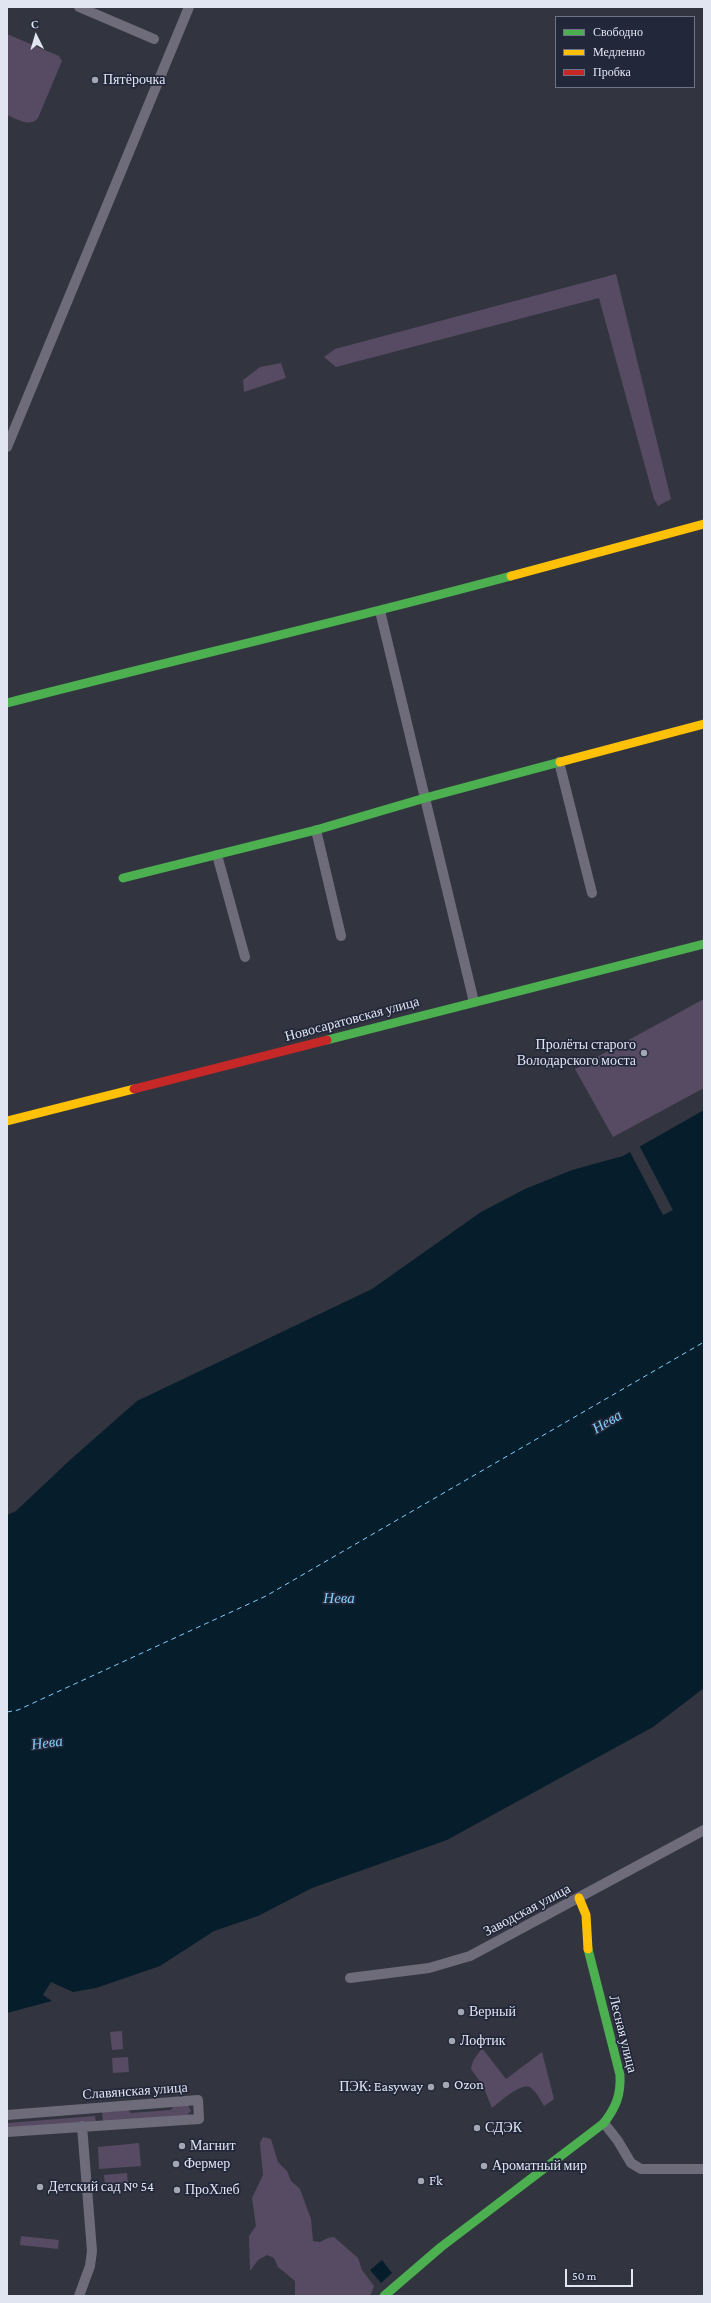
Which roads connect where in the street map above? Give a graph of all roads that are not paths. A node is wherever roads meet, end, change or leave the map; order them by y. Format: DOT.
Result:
graph roads {
  1 [pos="79,7"];
  2 [pos="188,7"];
  3 [pos="154,39"];
  4 [pos="7,447"];
  5 [pos="704,524"];
  6 [pos="380,611"];
  7 [pos="7,703"];
  8 [pos="704,724"];
  9 [pos="559,762"];
  10 [pos="425,798"];
  11 [pos="316,830"];
  12 [pos="217,855"];
  13 [pos="123,878"];
  14 [pos="592,893"];
  15 [pos="341,936"];
  16 [pos="704,944"];
  17 [pos="244,957"];
  18 [pos="474,1002"];
  19 [pos="7,1121"];
  20 [pos="704,1830"];
  21 [pos="579,1898"];
  22 [pos="350,1978"];
  23 [pos="7,2115"];
  24 [pos="604,2123"];
  25 [pos="82,2126"];
  26 [pos="7,2132"];
  27 [pos="704,2169"];
  28 [pos="79,2296"];
  29 [pos="384,2296"];
  1 -- 3 [label="street"];
  2 -- 4 [label="street"];
  5 -- 6 [label="street"];
  6 -- 7 [label="street"];
  6 -- 10 [label="street"];
  8 -- 9 [label="street"];
  9 -- 10 [label="street"];
  9 -- 14 [label="street"];
  10 -- 11 [label="street"];
  10 -- 18 [label="street"];
  11 -- 12 [label="street"];
  11 -- 15 [label="street"];
  12 -- 13 [label="street"];
  12 -- 17 [label="street"];
  16 -- 18 [label="street, Новосаратовская улица"];
  18 -- 19 [label="street, Новосаратовская улица"];
  20 -- 21 [label="street, Заводская улица"];
  21 -- 22 [label="street, Заводская улица"];
  21 -- 24 [label="street, Лесная улица"];
  23 -- 25 [label="street, Славянская улица"];
  24 -- 27 [label="street"];
  24 -- 29 [label="street, Лесная улица"];
  25 -- 26 [label="street, Славянская улица"];
  25 -- 28 [label="street"];
}
